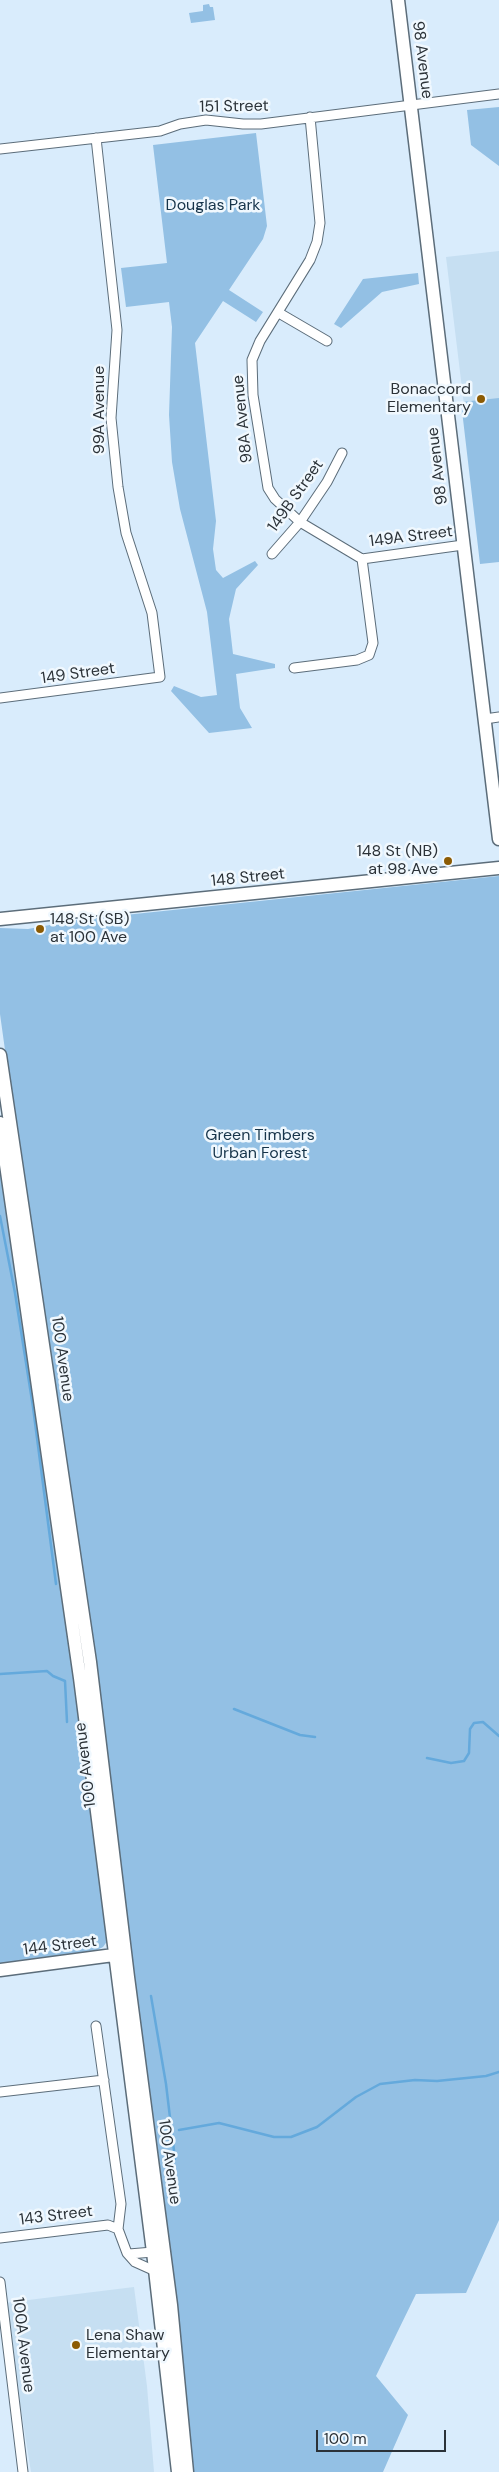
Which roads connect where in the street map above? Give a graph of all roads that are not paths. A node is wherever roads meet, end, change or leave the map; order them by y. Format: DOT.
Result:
graph roads {
  1 [pos="398,0"];
  2 [pos="499,94"];
  3 [pos="411,104"];
  4 [pos="310,117"];
  5 [pos="96,138"];
  6 [pos="0,148"];
  7 [pos="278,312"];
  8 [pos="327,341"];
  9 [pos="342,453"];
  10 [pos="300,522"];
  11 [pos="463,546"];
  12 [pos="272,554"];
  13 [pos="362,559"];
  14 [pos="294,668"];
  15 [pos="160,677"];
  16 [pos="0,698"];
  17 [pos="499,717"];
  18 [pos="485,719"];
  19 [pos="499,839"];
  20 [pos="499,868"];
  21 [pos="0,919"];
  22 [pos="0,1055"];
  23 [pos="0,1123"];
  24 [pos="120,1954"];
  25 [pos="0,1970"];
  26 [pos="96,2026"];
  27 [pos="104,2080"];
  28 [pos="0,2092"];
  29 [pos="118,2229"];
  30 [pos="0,2238"];
  31 [pos="153,2252"];
  32 [pos="129,2254"];
  33 [pos="166,2262"];
  34 [pos="155,2271"];
  35 [pos="0,2282"];
  36 [pos="23,2472"];
  37 [pos="178,2472"];
  38 [pos="187,2472"];
  1 -- 3 [label="main road, 98 Avenue"];
  2 -- 3 [label="street, 151 Street"];
  3 -- 4 [label="street, 151 Street"];
  3 -- 11 [label="main road, 98 Avenue"];
  4 -- 5 [label="street, 151 Street"];
  4 -- 7 [label="street, 98A Avenue"];
  5 -- 6 [label="street, 151 Street"];
  5 -- 15 [label="street, 99A Avenue"];
  7 -- 8 [label="street"];
  7 -- 10 [label="street, 98A Avenue"];
  9 -- 10 [label="street, 149B Street"];
  10 -- 12 [label="street, 149B Street"];
  10 -- 13 [label="street, 98A Avenue"];
  11 -- 13 [label="street, 149A Street"];
  11 -- 18 [label="main road, 98 Avenue"];
  13 -- 14 [label="street"];
  15 -- 16 [label="street, 149 Street"];
  17 -- 18 [label="street"];
  18 -- 19 [label="main road, 98 Avenue"];
  20 -- 21 [label="main road, 148 Street"];
  22 -- 24 [label="main road, 100 Avenue"];
  23 -- 24 [label="main road, 100 Avenue"];
  24 -- 25 [label="main road, 144 Street"];
  24 -- 31 [label="main road, 100 Avenue"];
  24 -- 33 [label="main road, 100 Avenue"];
  26 -- 27 [label="street"];
  27 -- 28 [label="street"];
  27 -- 29 [label="street"];
  29 -- 30 [label="street, 143 Street"];
  29 -- 32 [label="street"];
  31 -- 32 [label="street"];
  31 -- 33 [label="street"];
  31 -- 34 [label="main road, 100 Avenue"];
  32 -- 34 [label="street"];
  33 -- 38 [label="main road, 100 Avenue"];
  34 -- 37 [label="main road, 100 Avenue"];
  35 -- 36 [label="street, 100A Avenue"];
}
